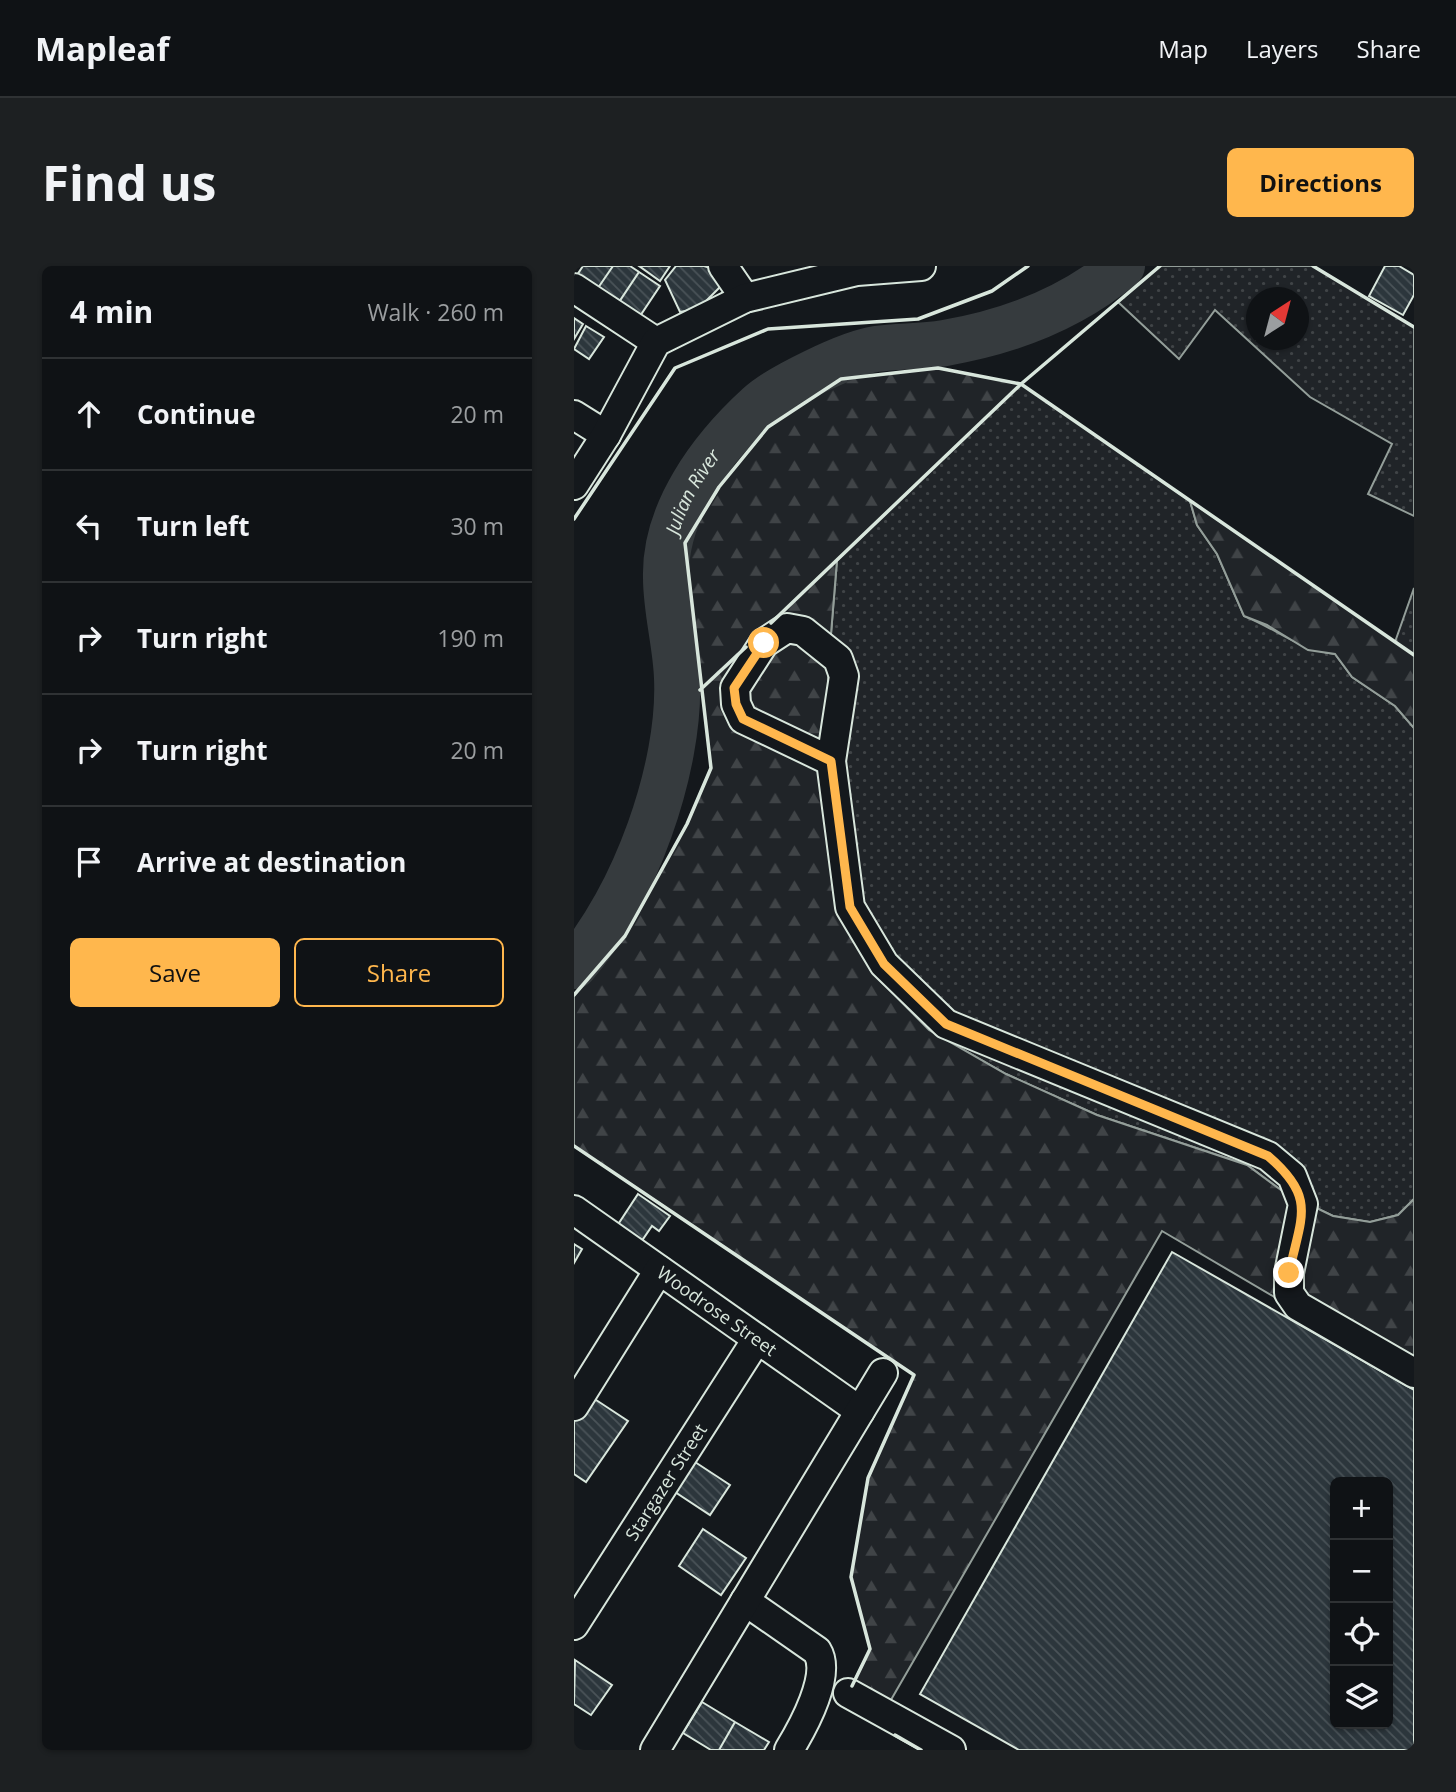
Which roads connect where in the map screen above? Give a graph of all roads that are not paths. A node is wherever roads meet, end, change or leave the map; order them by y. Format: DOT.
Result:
graph roads {
  1 [pos="723,266"];
  2 [pos="921,266"];
  3 [pos="856,268"];
  4 [pos="574,288"];
  5 [pos="745,298"];
  6 [pos="656,341"];
  7 [pos="574,415"];
  8 [pos="606,435"];
  9 [pos="574,485"];
  10 [pos="831,761"];
  11 [pos="574,1210"];
  12 [pos="659,1270"];
  13 [pos="757,1339"];
  14 [pos="883,1373"];
  15 [pos="1414,1373"];
  16 [pos="574,1406"];
  17 [pos="860,1412"];
  18 [pos="745,1601"];
  19 [pos="574,1625"];
  20 [pos="848,1693"];
  21 [pos="797,1747"];
  22 [pos="655,1750"];
  23 [pos="951,1750"];
  1 -- 5 [label="street"];
  2 -- 3 [label="street"];
  3 -- 5 [label="street"];
  4 -- 6 [label="street"];
  5 -- 6 [label="street"];
  6 -- 8 [label="street"];
  7 -- 8 [label="street"];
  8 -- 9 [label="street"];
  10 -- 10 [label="street"];
  10 -- 15 [label="street"];
  11 -- 12 [label="street, Woodrose Street"];
  12 -- 13 [label="street, Woodrose Street"];
  12 -- 16 [label="street"];
  13 -- 17 [label="street, Woodrose Street"];
  13 -- 19 [label="street, Stargazer Street"];
  14 -- 17 [label="street"];
  17 -- 18 [label="street"];
  18 -- 21 [label="street"];
  18 -- 22 [label="street"];
  20 -- 23 [label="street"];
}
